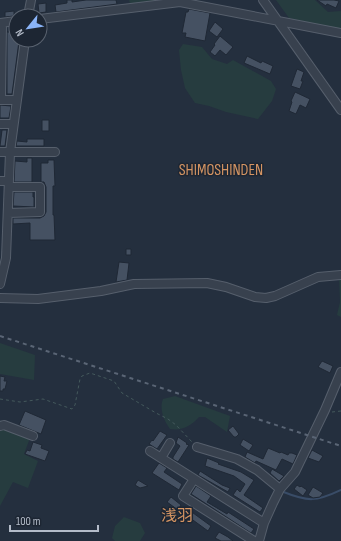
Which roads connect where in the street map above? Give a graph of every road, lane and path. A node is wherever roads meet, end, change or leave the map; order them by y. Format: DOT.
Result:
graph roads {
  1 [pos="263,0"];
  2 [pos="183,1"];
  3 [pos="48,17"];
  4 [pos="277,20"];
  5 [pos="1,23"];
  6 [pos="341,33"];
  7 [pos="24,48"];
  8 [pos="0,100"];
  9 [pos="17,100"];
  10 [pos="341,110"];
  11 [pos="0,124"];
  12 [pos="14,124"];
  13 [pos="0,152"];
  14 [pos="10,152"];
  15 [pos="55,152"];
  16 [pos="0,181"];
  17 [pos="9,184"];
  18 [pos="8,213"];
  19 [pos="4,232"];
  20 [pos="341,275"];
  21 [pos="0,284"];
  22 [pos="0,298"];
  23 [pos="341,372"];
  24 [pos="0,399"];
  25 [pos="325,410"];
  26 [pos="341,412"];
  27 [pos="0,426"];
  28 [pos="33,436"];
  29 [pos="170,443"];
  30 [pos="197,447"];
  31 [pos="150,451"];
  32 [pos="161,458"];
  33 [pos="194,479"];
  34 [pos="280,489"];
  35 [pos="264,523"];
  36 [pos="254,541"];
  37 [pos="259,541"];
  1 -- 4 [label="street"];
  2 -- 3 [label="street"];
  2 -- 4 [label="street"];
  4 -- 6 [label="street"];
  4 -- 10 [label="street"];
  5 -- 8 [label="street"];
  7 -- 9 [label="street"];
  8 -- 9 [label="street"];
  9 -- 12 [label="street"];
  11 -- 12 [label="street"];
  12 -- 14 [label="street"];
  13 -- 14 [label="street"];
  14 -- 15 [label="street"];
  14 -- 17 [label="street"];
  16 -- 17 [label="street"];
  17 -- 18 [label="street"];
  17 -- 18 [label="street"];
  18 -- 19 [label="street"];
  19 -- 21 [label="street"];
  20 -- 22 [label="street"];
  23 -- 25 [label="street"];
  24 -- 30 [label="path"];
  25 -- 26 [label="path"];
  25 -- 34 [label="street"];
  27 -- 28 [label="street"];
  29 -- 32 [label="street"];
  30 -- 34 [label="street"];
  31 -- 32 [label="street"];
  32 -- 33 [label="street"];
  33 -- 35 [label="street"];
  33 -- 36 [label="street"];
  34 -- 35 [label="street"];
  35 -- 37 [label="street"];
}
